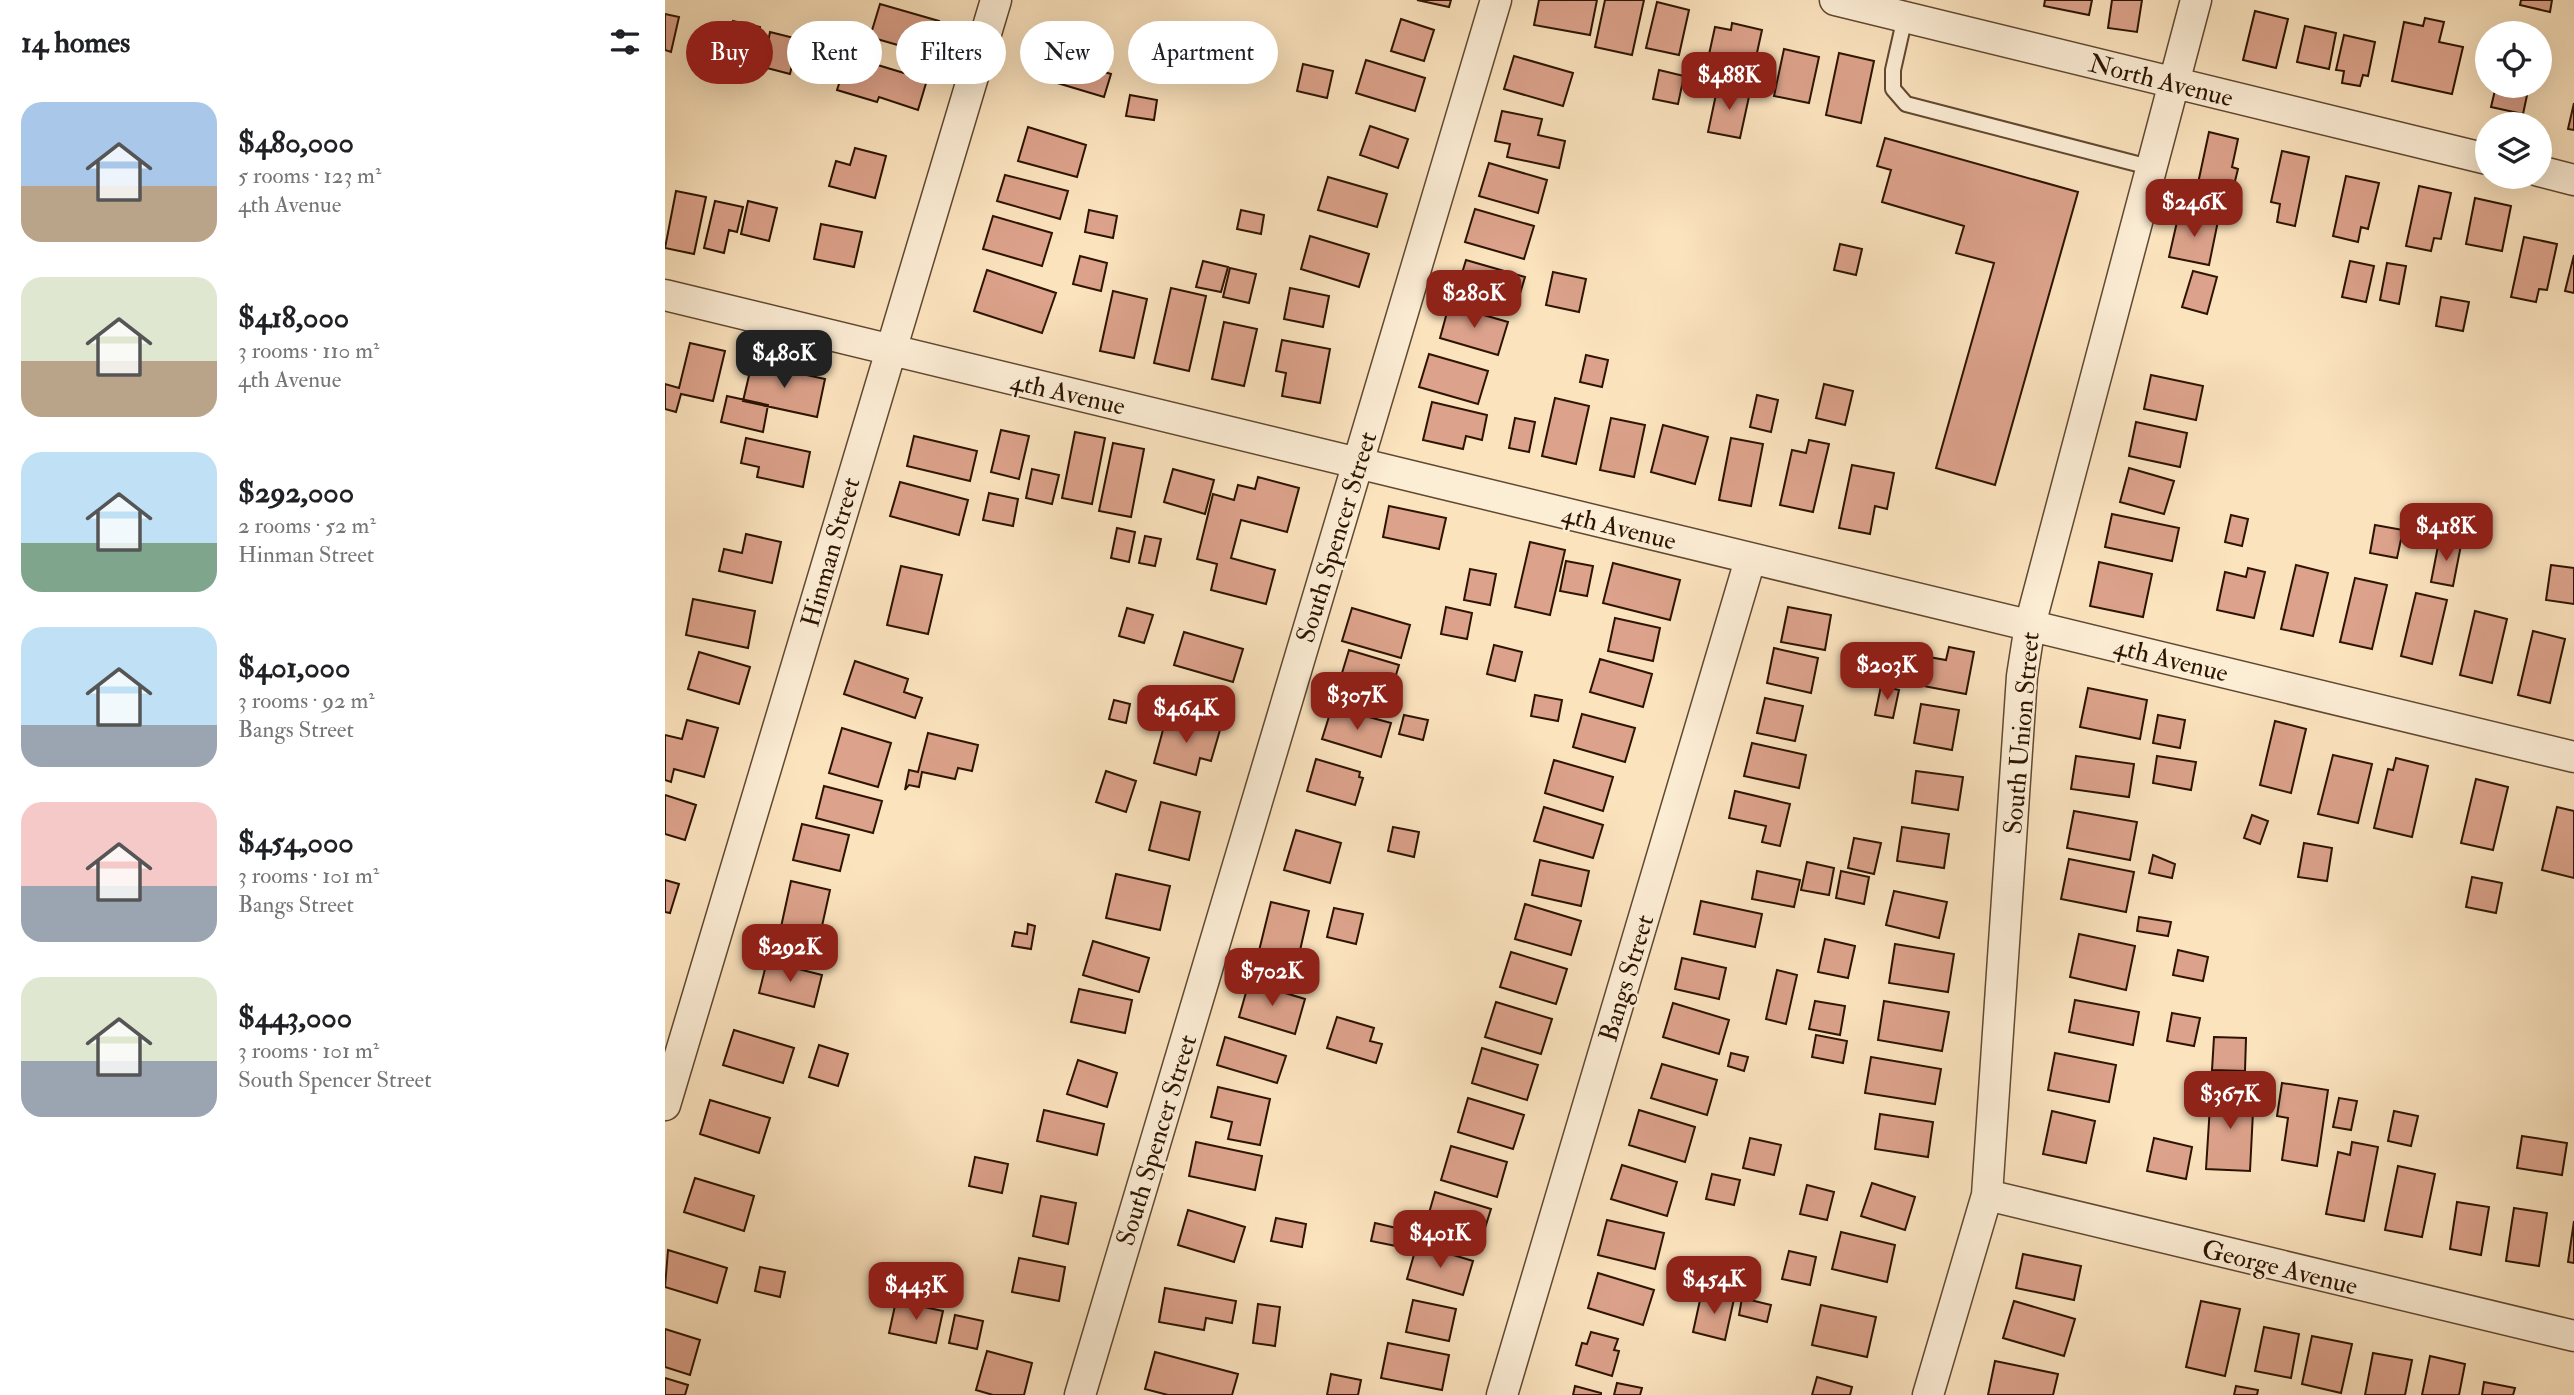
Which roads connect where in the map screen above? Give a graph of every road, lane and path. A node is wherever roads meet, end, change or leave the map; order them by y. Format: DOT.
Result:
graph roads {
  1 [pos="996,0"];
  2 [pos="1496,0"];
  3 [pos="1835,0"];
  4 [pos="2196,0"];
  5 [pos="1905,17"];
  6 [pos="2175,84"];
  7 [pos="2475,156"];
  8 [pos="2153,168"];
  9 [pos="2552,174"];
  10 [pos="2574,180"];
  11 [pos="665,295"];
  12 [pos="890,349"];
  13 [pos="1359,461"];
  14 [pos="1750,560"];
  15 [pos="2030,625"];
  16 [pos="2574,757"];
  17 [pos="665,1105"];
  18 [pos="1987,1195"];
  19 [pos="2574,1336"];
  20 [pos="1080,1395"];
  21 [pos="1501,1395"];
  22 [pos="1928,1395"];
  1 -- 12 [label="street, Hinman Street"];
  2 -- 13 [label="street, South Spencer Street"];
  3 -- 5 [label="street, North Avenue"];
  4 -- 6 [label="street, South Union Street"];
  5 -- 6 [label="street, North Avenue"];
  5 -- 8 [label="lane"];
  6 -- 7 [label="street, North Avenue"];
  6 -- 8 [label="street, South Union Street"];
  8 -- 15 [label="street, South Union Street"];
  9 -- 10 [label="street"];
  11 -- 12 [label="street, 4th Avenue"];
  12 -- 13 [label="street, 4th Avenue"];
  12 -- 17 [label="street, Hinman Street"];
  13 -- 14 [label="street, 4th Avenue"];
  13 -- 20 [label="street, South Spencer Street"];
  14 -- 15 [label="street, 4th Avenue"];
  14 -- 21 [label="street, Bangs Street"];
  15 -- 16 [label="street, 4th Avenue"];
  15 -- 18 [label="street, South Union Street"];
  18 -- 19 [label="street, George Avenue"];
  18 -- 22 [label="street, South Union Street"];
}
